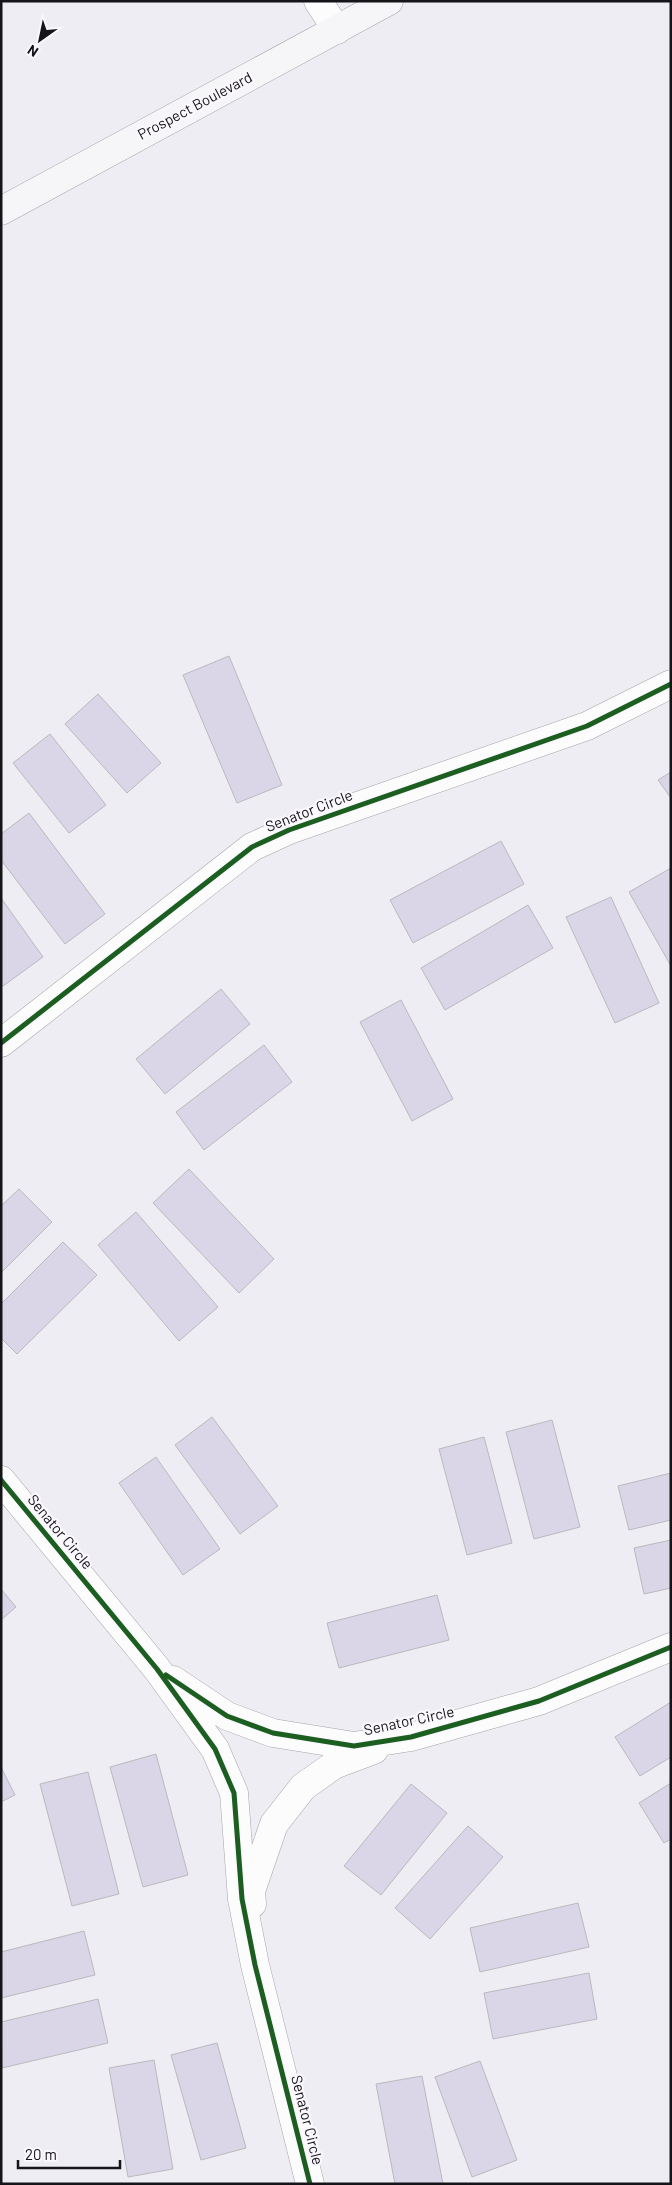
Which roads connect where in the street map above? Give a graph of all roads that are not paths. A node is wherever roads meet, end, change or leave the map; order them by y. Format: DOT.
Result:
graph roads {
  1 [pos="318,1"];
  2 [pos="390,1"];
  3 [pos="337,30"];
  4 [pos="1,211"];
  5 [pos="671,684"];
  6 [pos="1,1043"];
  7 [pos="1,1480"];
  8 [pos="671,1646"];
  9 [pos="157,1669"];
  10 [pos="411,1737"];
  11 [pos="255,1965"];
  12 [pos="310,2184"];
  1 -- 3 [label="street"];
  2 -- 3 [label="main road, Prospect Boulevard"];
  3 -- 4 [label="main road, Prospect Boulevard"];
  5 -- 6 [label="street, Senator Circle"];
  7 -- 9 [label="street, Senator Circle"];
  8 -- 10 [label="street, Senator Circle"];
  9 -- 10 [label="street, Senator Circle"];
  9 -- 11 [label="street, Senator Circle"];
  10 -- 11 [label="street"];
  11 -- 12 [label="street, Senator Circle"];
}
